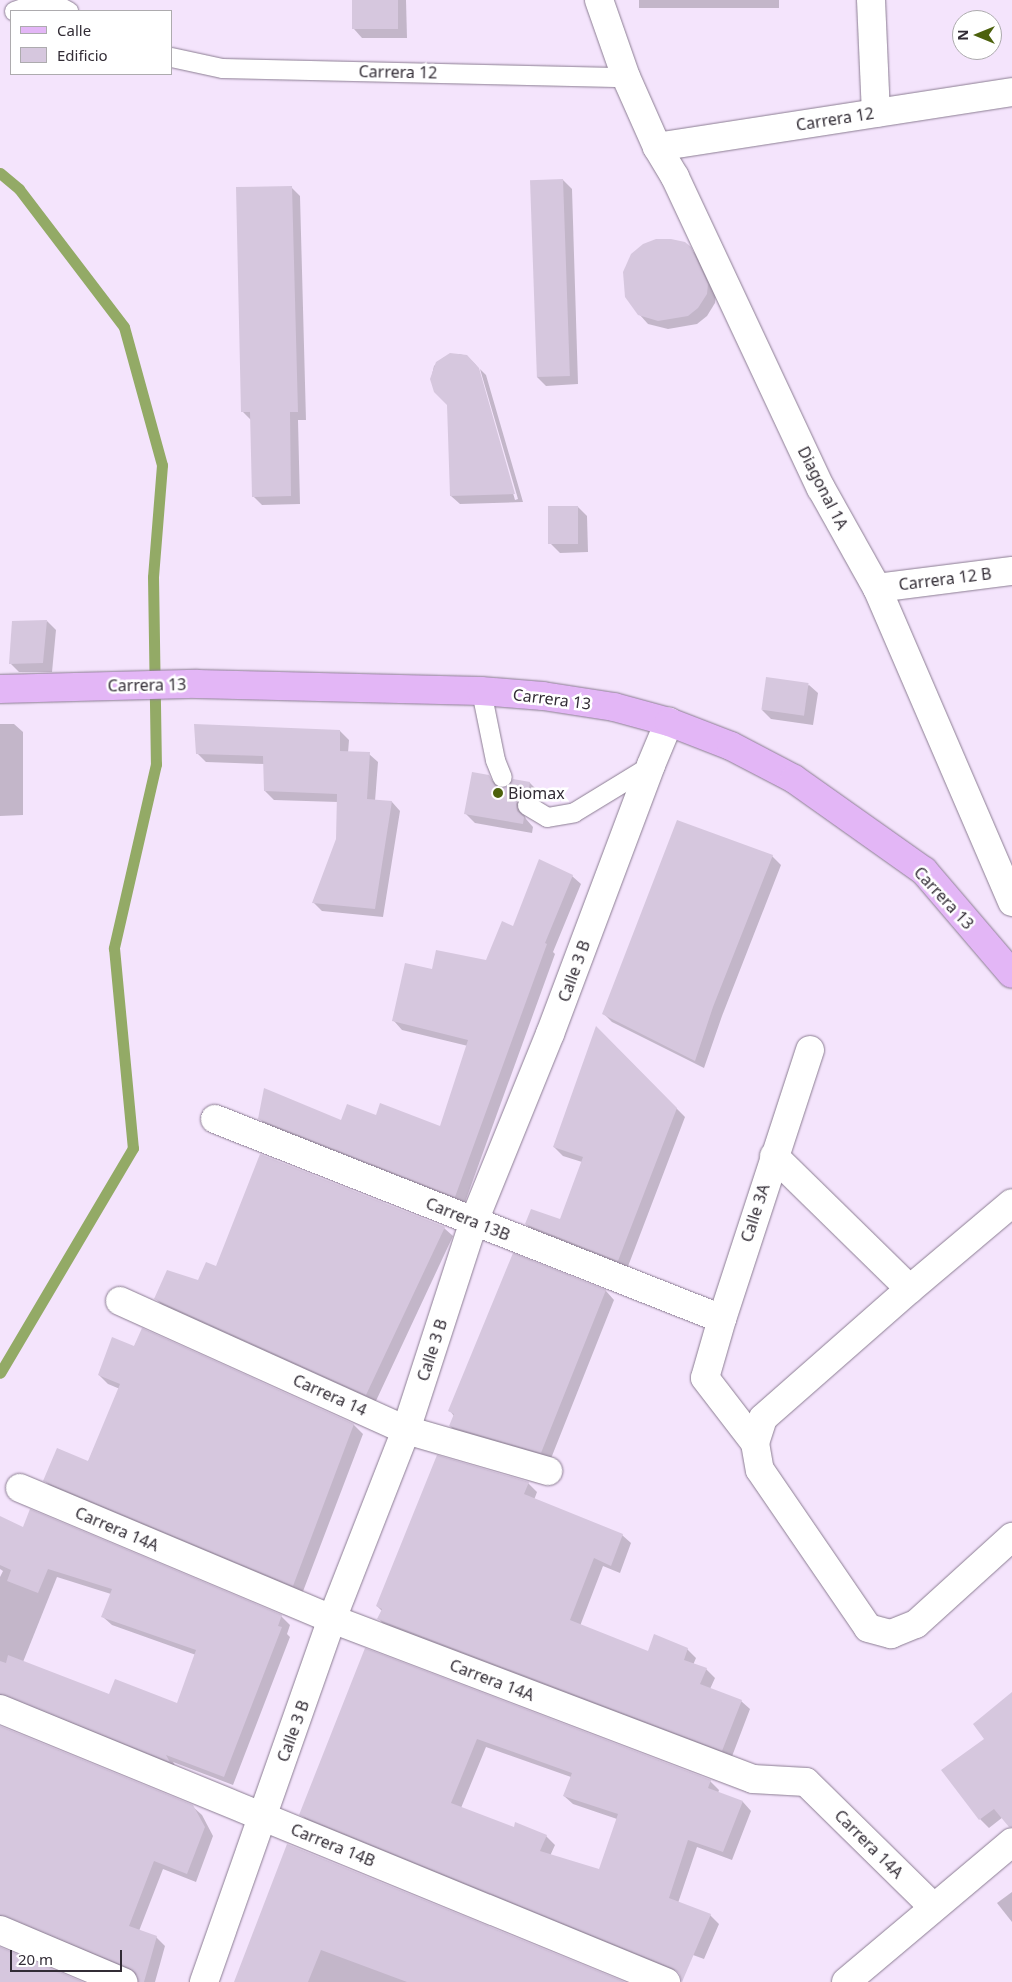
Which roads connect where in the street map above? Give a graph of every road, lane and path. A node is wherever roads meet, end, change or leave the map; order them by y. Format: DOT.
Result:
graph roads {
  1 [pos="599,0"];
  2 [pos="871,0"];
  3 [pos="18,10"];
  4 [pos="66,10"];
  5 [pos="172,57"];
  6 [pos="626,77"];
  7 [pos="1012,92"];
  8 [pos="876,113"];
  9 [pos="657,146"];
  10 [pos="1012,571"];
  11 [pos="877,588"];
  12 [pos="0,689"];
  13 [pos="481,691"];
  14 [pos="669,722"];
  15 [pos="650,765"];
  16 [pos="502,777"];
  17 [pos="527,805"];
  18 [pos="1012,902"];
  19 [pos="1012,974"];
  20 [pos="810,1050"];
  21 [pos="215,1119"];
  22 [pos="774,1156"];
  23 [pos="1012,1203"];
  24 [pos="474,1221"];
  25 [pos="910,1289"];
  26 [pos="120,1300"];
  27 [pos="722,1319"];
  28 [pos="406,1430"];
  29 [pos="754,1443"];
  30 [pos="548,1471"];
  31 [pos="20,1488"];
  32 [pos="1012,1537"];
  33 [pos="332,1619"];
  34 [pos="0,1709"];
  35 [pos="262,1816"];
  36 [pos="1012,1842"];
  37 [pos="933,1907"];
  38 [pos="0,1930"];
  39 [pos="123,1982"];
  40 [pos="204,1982"];
  41 [pos="666,1982"];
  42 [pos="846,1982"];
  1 -- 6 [label="street, Diagonal 1A"];
  2 -- 8 [label="street"];
  3 -- 4 [label="lane"];
  5 -- 6 [label="lane, Carrera 12"];
  6 -- 9 [label="street, Diagonal 1A"];
  7 -- 8 [label="street, Carrera 12"];
  8 -- 9 [label="street, Carrera 12"];
  9 -- 11 [label="street, Diagonal 1A"];
  10 -- 11 [label="street, Carrera 12 B"];
  11 -- 18 [label="street, Diagonal 1A"];
  12 -- 13 [label="main road, Carrera 13"];
  13 -- 14 [label="main road, Carrera 13"];
  13 -- 16 [label="lane"];
  14 -- 15 [label="street, Calle 3 B"];
  14 -- 19 [label="main road, Carrera 13"];
  15 -- 17 [label="lane"];
  15 -- 24 [label="street, Calle 3 B"];
  20 -- 22 [label="street, Calle 3A"];
  21 -- 24 [label="street, Carrera 13B"];
  22 -- 25 [label="street"];
  22 -- 27 [label="street, Calle 3A"];
  23 -- 25 [label="street"];
  24 -- 27 [label="street, Carrera 13B"];
  24 -- 28 [label="street, Calle 3 B"];
  25 -- 29 [label="street"];
  26 -- 28 [label="street, Carrera 14"];
  27 -- 29 [label="street, Calle 3A"];
  28 -- 30 [label="street, Carrera 14"];
  28 -- 33 [label="street, Calle 3 B"];
  29 -- 32 [label="street"];
  31 -- 33 [label="street, Carrera 14A"];
  33 -- 35 [label="street, Calle 3 B"];
  33 -- 37 [label="street, Carrera 14A"];
  34 -- 35 [label="street, Carrera 14B"];
  35 -- 40 [label="street, Calle 3 B"];
  35 -- 41 [label="street, Carrera 14B"];
  36 -- 37 [label="street"];
  37 -- 42 [label="street"];
  38 -- 39 [label="street"];
}
